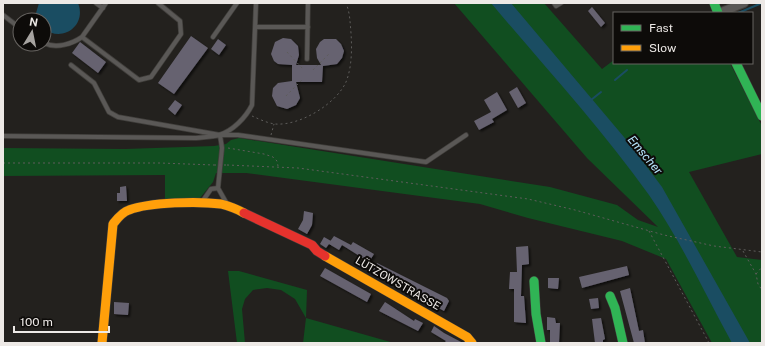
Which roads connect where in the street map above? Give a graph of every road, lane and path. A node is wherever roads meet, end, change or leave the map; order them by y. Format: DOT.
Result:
graph roads {
  1 [pos="96,3"];
  2 [pos="106,3"];
  3 [pos="158,3"];
  4 [pos="237,3"];
  5 [pos="256,3"];
  6 [pos="308,3"];
  7 [pos="346,3"];
  8 [pos="554,3"];
  9 [pos="561,3"];
  10 [pos="744,3"];
  11 [pos="103,8"];
  12 [pos="721,12"];
  13 [pos="3,16"];
  14 [pos="12,22"];
  15 [pos="255,27"];
  16 [pos="308,27"];
  17 [pos="82,36"];
  18 [pos="213,37"];
  19 [pos="52,44"];
  20 [pos="287,52"];
  21 [pos="330,53"];
  22 [pos="307,59"];
  23 [pos="736,64"];
  24 [pos="71,65"];
  25 [pos="302,68"];
  26 [pos="313,70"];
  27 [pos="303,79"];
  28 [pos="286,96"];
  29 [pos="248,114"];
  30 [pos="762,116"];
  31 [pos="274,124"];
  32 [pos="466,134"];
  33 [pos="220,135"];
  34 [pos="3,136"];
  35 [pos="270,139"];
  36 [pos="222,148"];
  37 [pos="3,163"];
  38 [pos="278,166"];
  39 [pos="218,188"];
  40 [pos="202,202"];
  41 [pos="228,206"];
  42 [pos="649,231"];
  43 [pos="743,250"];
  44 [pos="762,252"];
  45 [pos="762,267"];
  46 [pos="756,274"];
  47 [pos="534,281"];
  48 [pos="762,290"];
  49 [pos="610,296"];
  50 [pos="102,343"];
  51 [pos="472,343"];
  52 [pos="541,343"];
  53 [pos="623,343"];
  54 [pos="709,343"];
  1 -- 11 [label="lane"];
  2 -- 11 [label="lane"];
  3 -- 17 [label="lane"];
  4 -- 18 [label="lane"];
  5 -- 15 [label="lane"];
  6 -- 16 [label="lane"];
  7 -- 31 [label="path"];
  8 -- 9 [label="lane"];
  10 -- 12 [label="street"];
  11 -- 17 [label="lane"];
  13 -- 14 [label="lane"];
  15 -- 16 [label="lane"];
  15 -- 29 [label="lane"];
  16 -- 22 [label="lane"];
  17 -- 19 [label="lane"];
  20 -- 25 [label="path"];
  21 -- 26 [label="path"];
  23 -- 30 [label="street"];
  24 -- 33 [label="lane"];
  27 -- 28 [label="path"];
  29 -- 31 [label="path"];
  29 -- 33 [label="lane"];
  31 -- 35 [label="path"];
  32 -- 35 [label="lane"];
  33 -- 34 [label="lane"];
  33 -- 35 [label="lane"];
  33 -- 36 [label="lane"];
  36 -- 38 [label="path"];
  36 -- 39 [label="lane"];
  37 -- 38 [label="path, bridge"];
  38 -- 42 [label="path"];
  39 -- 40 [label="lane"];
  39 -- 41 [label="lane"];
  40 -- 41 [label="street, LÜTZOWSTRASSE"];
  40 -- 50 [label="street, LÜTZOWSTRASSE"];
  41 -- 51 [label="street, LÜTZOWSTRASSE"];
  42 -- 43 [label="path"];
  42 -- 54 [label="path"];
  43 -- 44 [label="path"];
  43 -- 46 [label="path"];
  45 -- 46 [label="path"];
  46 -- 48 [label="path"];
  47 -- 52 [label="street"];
  49 -- 53 [label="street"];
}
